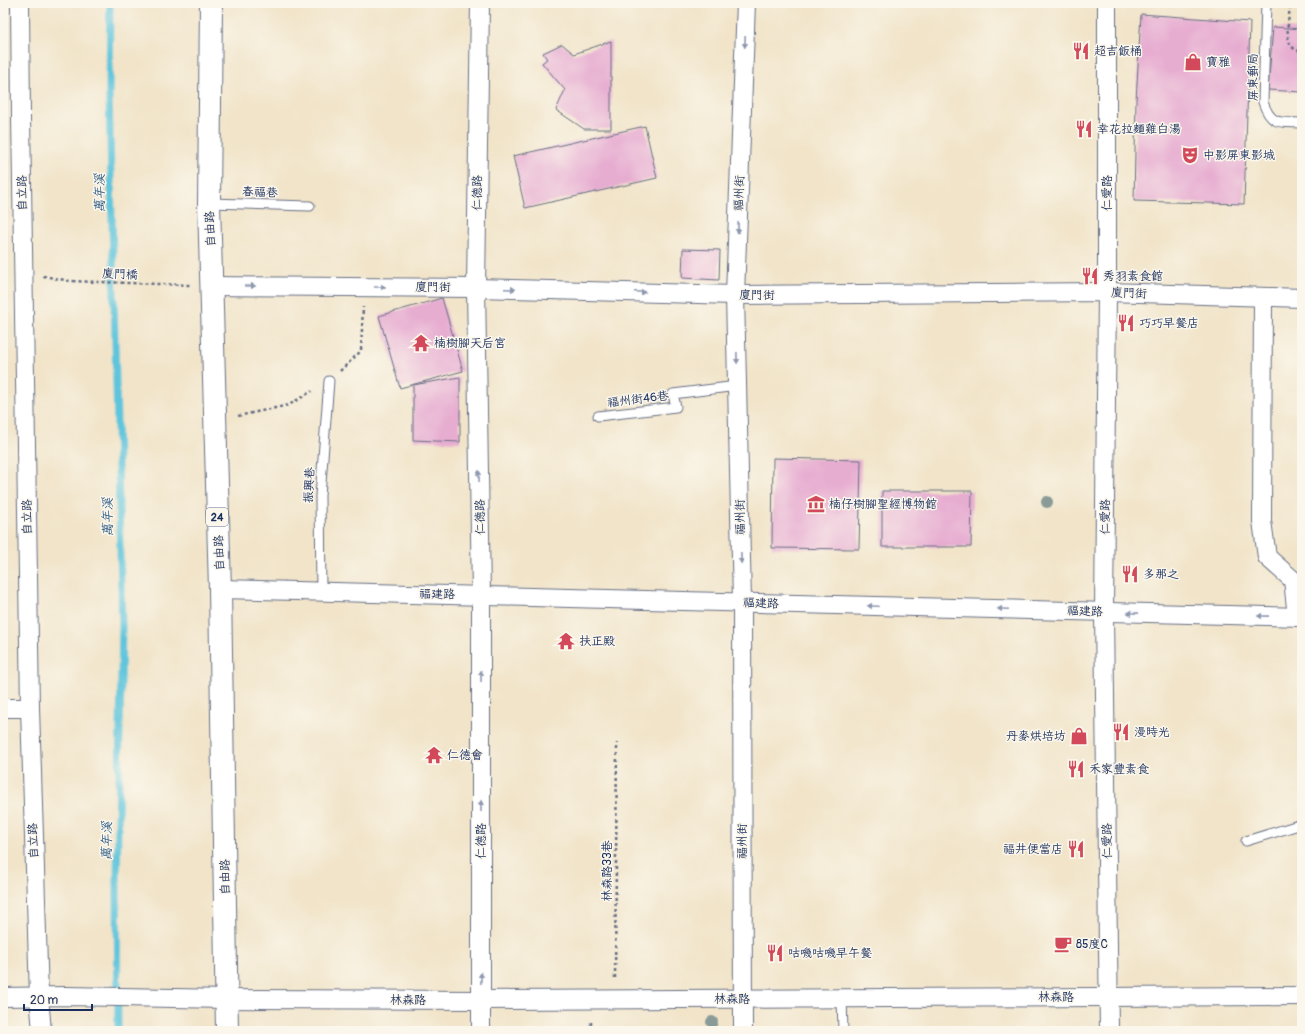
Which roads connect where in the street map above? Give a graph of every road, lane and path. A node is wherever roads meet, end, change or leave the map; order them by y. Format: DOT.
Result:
graph roads {
  1 [pos="20,3"];
  2 [pos="211,3"];
  3 [pos="480,3"];
  4 [pos="746,3"];
  5 [pos="1107,3"];
  6 [pos="1266,3"];
  7 [pos="1290,6"];
  8 [pos="1302,51"];
  9 [pos="1302,123"];
  10 [pos="209,203"];
  11 [pos="310,206"];
  12 [pos="23,272"];
  13 [pos="169,284"];
  14 [pos="211,286"];
  15 [pos="364,287"];
  16 [pos="476,288"];
  17 [pos="1107,292"];
  18 [pos="735,295"];
  19 [pos="1263,298"];
  20 [pos="1302,298"];
  21 [pos="329,381"];
  22 [pos="737,386"];
  23 [pos="598,416"];
  24 [pos="214,422"];
  25 [pos="220,588"];
  26 [pos="321,591"];
  27 [pos="481,595"];
  28 [pos="742,602"];
  29 [pos="1104,612"];
  30 [pos="1300,617"];
  31 [pos="3,708"];
  32 [pos="30,708"];
  33 [pos="617,743"];
  34 [pos="1302,824"];
  35 [pos="1246,841"];
  36 [pos="39,996"];
  37 [pos="1302,996"];
  38 [pos="3,997"];
  39 [pos="1109,997"];
  40 [pos="743,998"];
  41 [pos="842,998"];
  42 [pos="226,999"];
  43 [pos="615,999"];
  44 [pos="481,1000"];
  45 [pos="591,1022"];
  46 [pos="42,1031"];
  47 [pos="227,1031"];
  48 [pos="481,1031"];
  49 [pos="591,1031"];
  50 [pos="743,1031"];
  51 [pos="843,1031"];
  52 [pos="1109,1031"];
  1 -- 12 [label="street, 自立路"];
  2 -- 10 [label="main road, 自由路 / 24"];
  3 -- 16 [label="street, 仁德路"];
  4 -- 18 [label="street, 福州街, one-way"];
  5 -- 17 [label="street, 仁愛路"];
  6 -- 9 [label="lane, 屏東郵局"];
  7 -- 8 [label="path"];
  10 -- 11 [label="lane, 春福巷"];
  10 -- 14 [label="main road, 自由路 / 24"];
  12 -- 13 [label="path, 廈門橋"];
  12 -- 32 [label="street, 自立路"];
  14 -- 15 [label="street, 廈門街, one-way"];
  14 -- 24 [label="main road, 自由路 / 24"];
  15 -- 16 [label="street, 廈門街, one-way"];
  15 -- 21 [label="path"];
  16 -- 18 [label="street, 廈門街, one-way"];
  27 -- 16 [label="street, 仁德路, one-way"];
  17 -- 18 [label="street, 廈門街"];
  17 -- 19 [label="street, 廈門街"];
  17 -- 29 [label="street, 仁愛路"];
  18 -- 22 [label="street, 福州街, one-way"];
  19 -- 20 [label="street, 廈門街"];
  19 -- 30 [label="street"];
  21 -- 24 [label="path"];
  21 -- 26 [label="lane, 振興巷"];
  22 -- 23 [label="lane, 福州街46巷"];
  22 -- 28 [label="street, 福州街, one-way"];
  24 -- 25 [label="main road, 自由路 / 24"];
  25 -- 26 [label="street, 福建路"];
  25 -- 42 [label="main road, 自由路 / 24"];
  26 -- 27 [label="street, 福建路"];
  27 -- 28 [label="street, 福建路"];
  44 -- 27 [label="street, 仁德路, one-way"];
  29 -- 28 [label="street, 福建路, one-way"];
  28 -- 40 [label="street, 福州街"];
  30 -- 29 [label="street, 福建路, one-way"];
  29 -- 39 [label="street, 仁愛路"];
  31 -- 32 [label="street"];
  32 -- 36 [label="street, 自立路"];
  33 -- 43 [label="path, 林森路33巷"];
  34 -- 35 [label="lane"];
  36 -- 38 [label="street"];
  36 -- 42 [label="street, 林森路"];
  36 -- 46 [label="street, 自立路"];
  37 -- 39 [label="street, 林森路"];
  39 -- 41 [label="street, 林森路"];
  39 -- 52 [label="street, 仁愛路"];
  40 -- 41 [label="street, 林森路"];
  40 -- 43 [label="street, 林森路"];
  40 -- 50 [label="street, 福州街"];
  41 -- 51 [label="lane"];
  42 -- 44 [label="street, 林森路"];
  42 -- 47 [label="main road, 自由路 / 24"];
  43 -- 44 [label="street, 林森路"];
  44 -- 48 [label="street, 仁德路"];
  45 -- 49 [label="path"];
}
